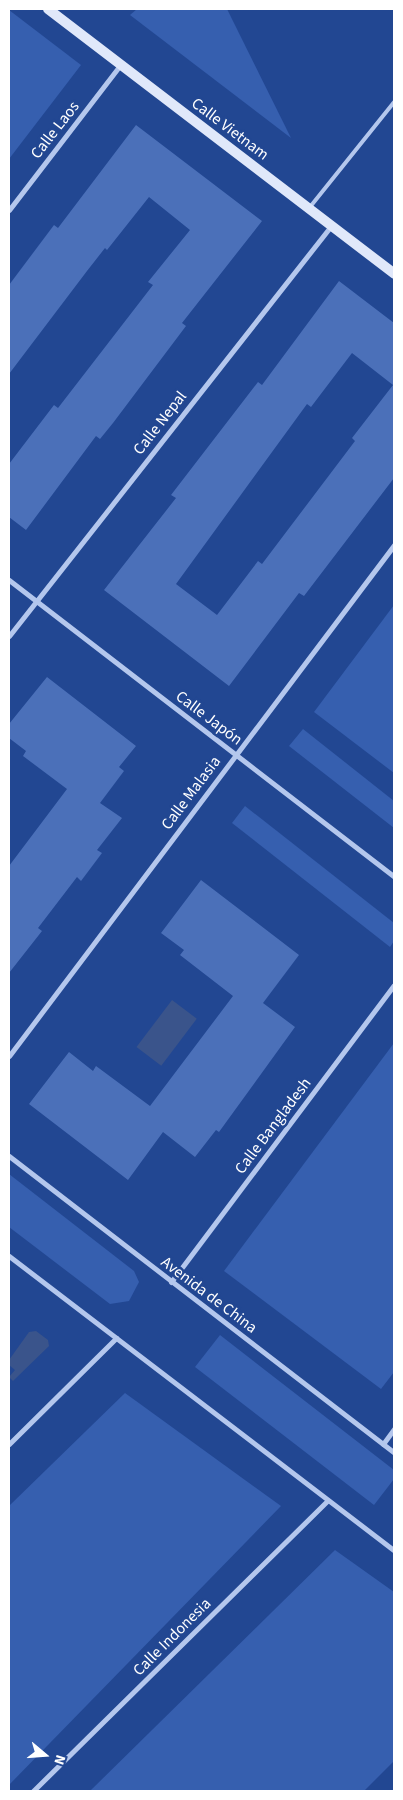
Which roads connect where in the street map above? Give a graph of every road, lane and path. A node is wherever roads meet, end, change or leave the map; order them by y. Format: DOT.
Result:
graph roads {
  1 [pos="48,9"];
  2 [pos="121,64"];
  3 [pos="394,102"];
  4 [pos="309,209"];
  5 [pos="9,210"];
  6 [pos="332,226"];
  7 [pos="394,274"];
  8 [pos="394,545"];
  9 [pos="9,580"];
  10 [pos="37,601"];
  11 [pos="9,636"];
  12 [pos="236,754"];
  13 [pos="394,876"];
  14 [pos="394,985"];
  15 [pos="9,1056"];
  16 [pos="9,1156"];
  17 [pos="9,1256"];
  18 [pos="171,1282"];
  19 [pos="116,1338"];
  20 [pos="394,1429"];
  21 [pos="9,1444"];
  22 [pos="383,1444"];
  23 [pos="394,1452"];
  24 [pos="328,1500"];
  25 [pos="394,1550"];
  26 [pos="33,1791"];
  1 -- 2 [label="street, Calle Vietnam"];
  2 -- 4 [label="street, Calle Vietnam"];
  2 -- 5 [label="street, Calle Laos"];
  3 -- 4 [label="lane"];
  4 -- 6 [label="street, Calle Vietnam"];
  6 -- 7 [label="street, Calle Vietnam"];
  6 -- 10 [label="street, Calle Nepal"];
  8 -- 12 [label="street, Calle Malasia"];
  9 -- 10 [label="street, Calle Japón"];
  10 -- 11 [label="street, Calle Nepal"];
  10 -- 12 [label="street, Calle Japón"];
  12 -- 13 [label="street, Calle Japón"];
  12 -- 15 [label="street, Calle Malasia"];
  14 -- 18 [label="street, Calle Bangladesh"];
  16 -- 18 [label="street, Avenida de China"];
  17 -- 19 [label="street"];
  18 -- 22 [label="street, Avenida de China"];
  19 -- 21 [label="street"];
  19 -- 24 [label="street"];
  20 -- 22 [label="street"];
  22 -- 23 [label="street, Avenida de China"];
  24 -- 25 [label="street"];
  24 -- 26 [label="street, Calle Indonesia"];
}
